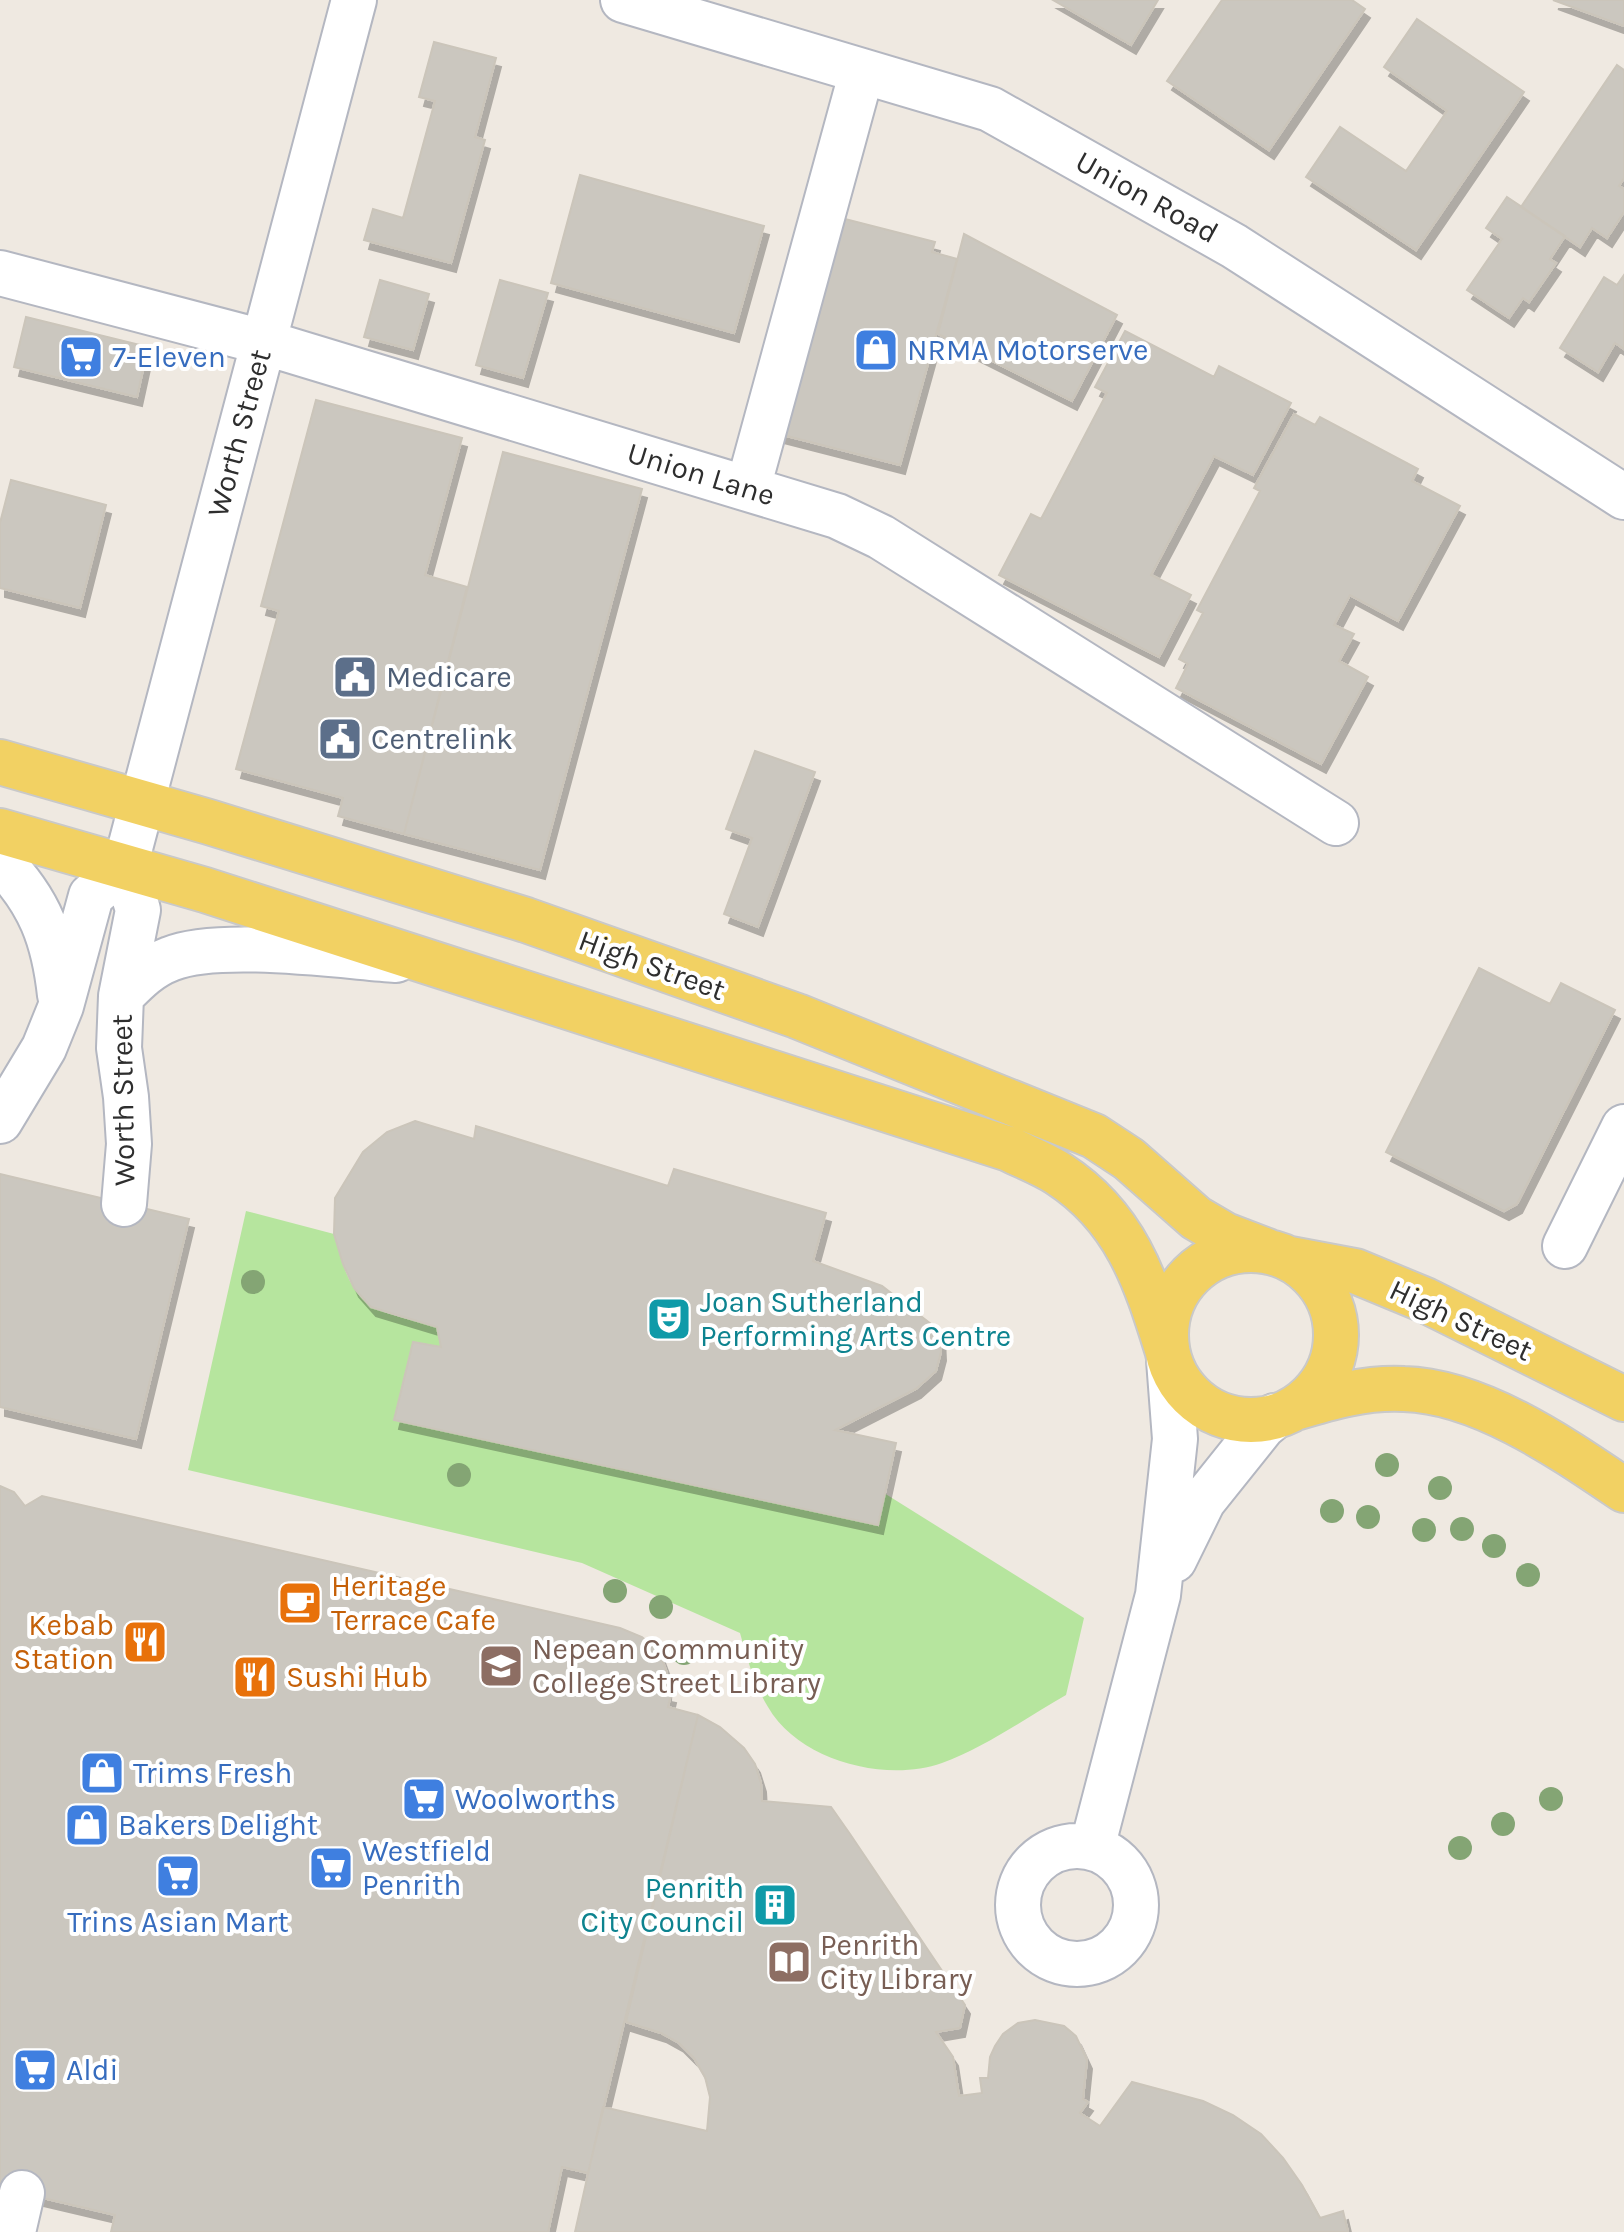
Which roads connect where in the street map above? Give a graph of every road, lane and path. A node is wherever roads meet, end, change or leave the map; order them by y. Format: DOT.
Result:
graph roads {
  1 [pos="354,0"];
  2 [pos="623,0"];
  3 [pos="862,71"];
  4 [pos="0,273"];
  5 [pos="263,342"];
  6 [pos="748,488"];
  7 [pos="1624,497"];
  8 [pos="0,762"];
  9 [pos="142,802"];
  10 [pos="1336,823"];
  11 [pos="0,831"];
  12 [pos="0,861"];
  13 [pos="125,867"];
  14 [pos="429,962"];
  15 [pos="121,996"];
  16 [pos="61,1006"];
  17 [pos="0,1121"];
  18 [pos="1624,1127"];
  19 [pos="124,1204"];
  20 [pos="1565,1246"];
  21 [pos="1279,1255"];
  22 [pos="1168,1355"];
  23 [pos="1624,1399"];
  24 [pos="1285,1412"];
  25 [pos="1624,1490"];
  26 [pos="1158,1595"];
  27 [pos="1092,1848"];
  1 -- 5 [label="street, Worth Street"];
  2 -- 3 [label="street, Union Road"];
  3 -- 6 [label="street"];
  3 -- 7 [label="street, Union Road"];
  4 -- 5 [label="street, Union Lane"];
  5 -- 6 [label="street, Union Lane"];
  5 -- 9 [label="street, Worth Street"];
  6 -- 10 [label="street, Union Lane"];
  8 -- 9 [label="main road, High Street"];
  9 -- 13 [label="street, Worth Street"];
  9 -- 21 [label="main road, High Street"];
  11 -- 13 [label="main road, High Street"];
  12 -- 16 [label="street, Worth Street"];
  13 -- 14 [label="main road, High Street"];
  13 -- 15 [label="street, Worth Street"];
  13 -- 16 [label="street, Worth Street"];
  14 -- 15 [label="street, Worth Street"];
  14 -- 22 [label="main road, High Street"];
  15 -- 19 [label="street, Worth Street"];
  16 -- 17 [label="street, Worth Street"];
  18 -- 20 [label="street"];
  21 -- 22 [label="main road"];
  21 -- 23 [label="main road, High Street"];
  21 -- 24 [label="main road"];
  22 -- 24 [label="main road"];
  22 -- 26 [label="street"];
  24 -- 25 [label="main road"];
  24 -- 26 [label="street"];
  26 -- 27 [label="street"];
}
